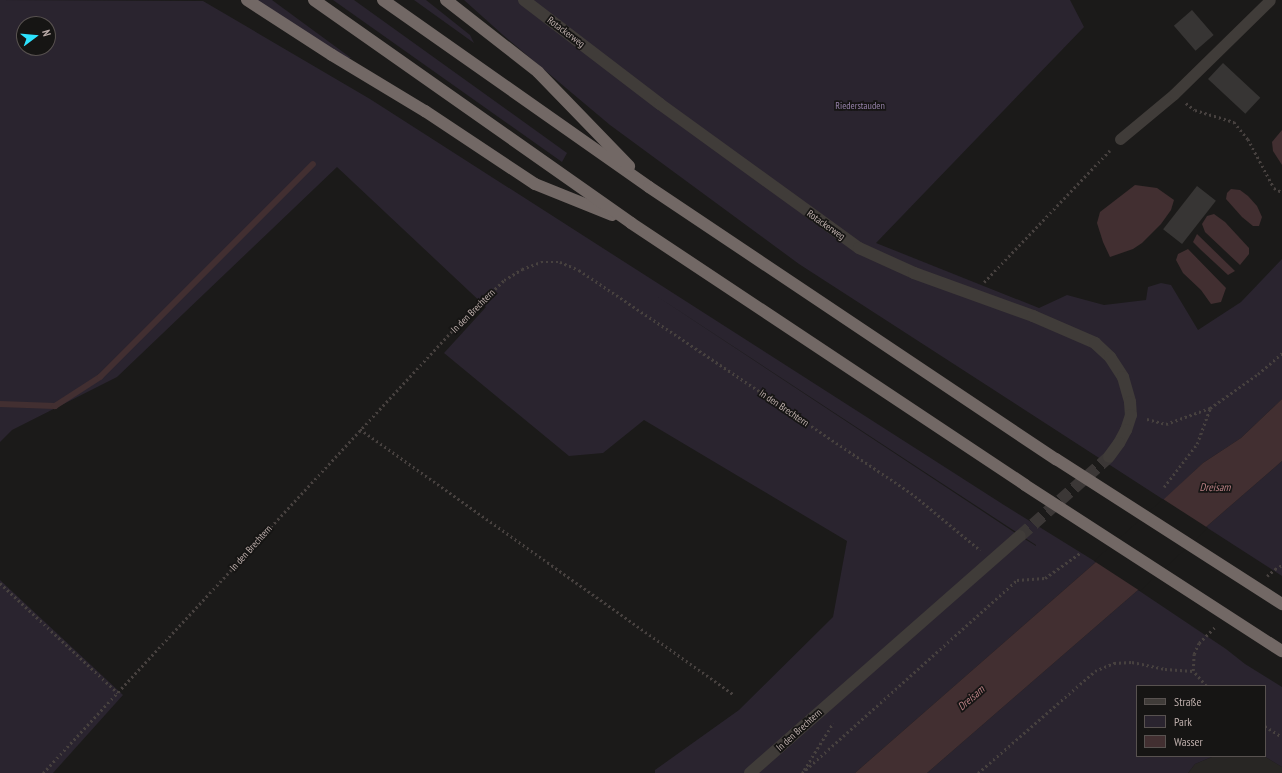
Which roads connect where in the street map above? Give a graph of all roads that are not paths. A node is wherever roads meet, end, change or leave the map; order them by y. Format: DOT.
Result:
graph roads {
  1 [pos="247,0"];
  2 [pos="314,0"];
  3 [pos="383,0"];
  4 [pos="446,0"];
  5 [pos="524,0"];
  6 [pos="1270,0"];
  7 [pos="1120,139"];
  8 [pos="649,187"];
  9 [pos="631,223"];
  10 [pos="1109,457"];
  11 [pos="1020,536"];
  12 [pos="1280,603"];
  13 [pos="1282,651"];
  14 [pos="750,773"];
  1 -- 9 [label="highway"];
  2 -- 9 [label="highway"];
  3 -- 8 [label="highway"];
  4 -- 8 [label="highway"];
  5 -- 10 [label="street, Rotackerweg"];
  6 -- 7 [label="lane"];
  8 -- 12 [label="highway"];
  9 -- 13 [label="highway"];
  11 -- 14 [label="street, In den Brechtern"];
}
